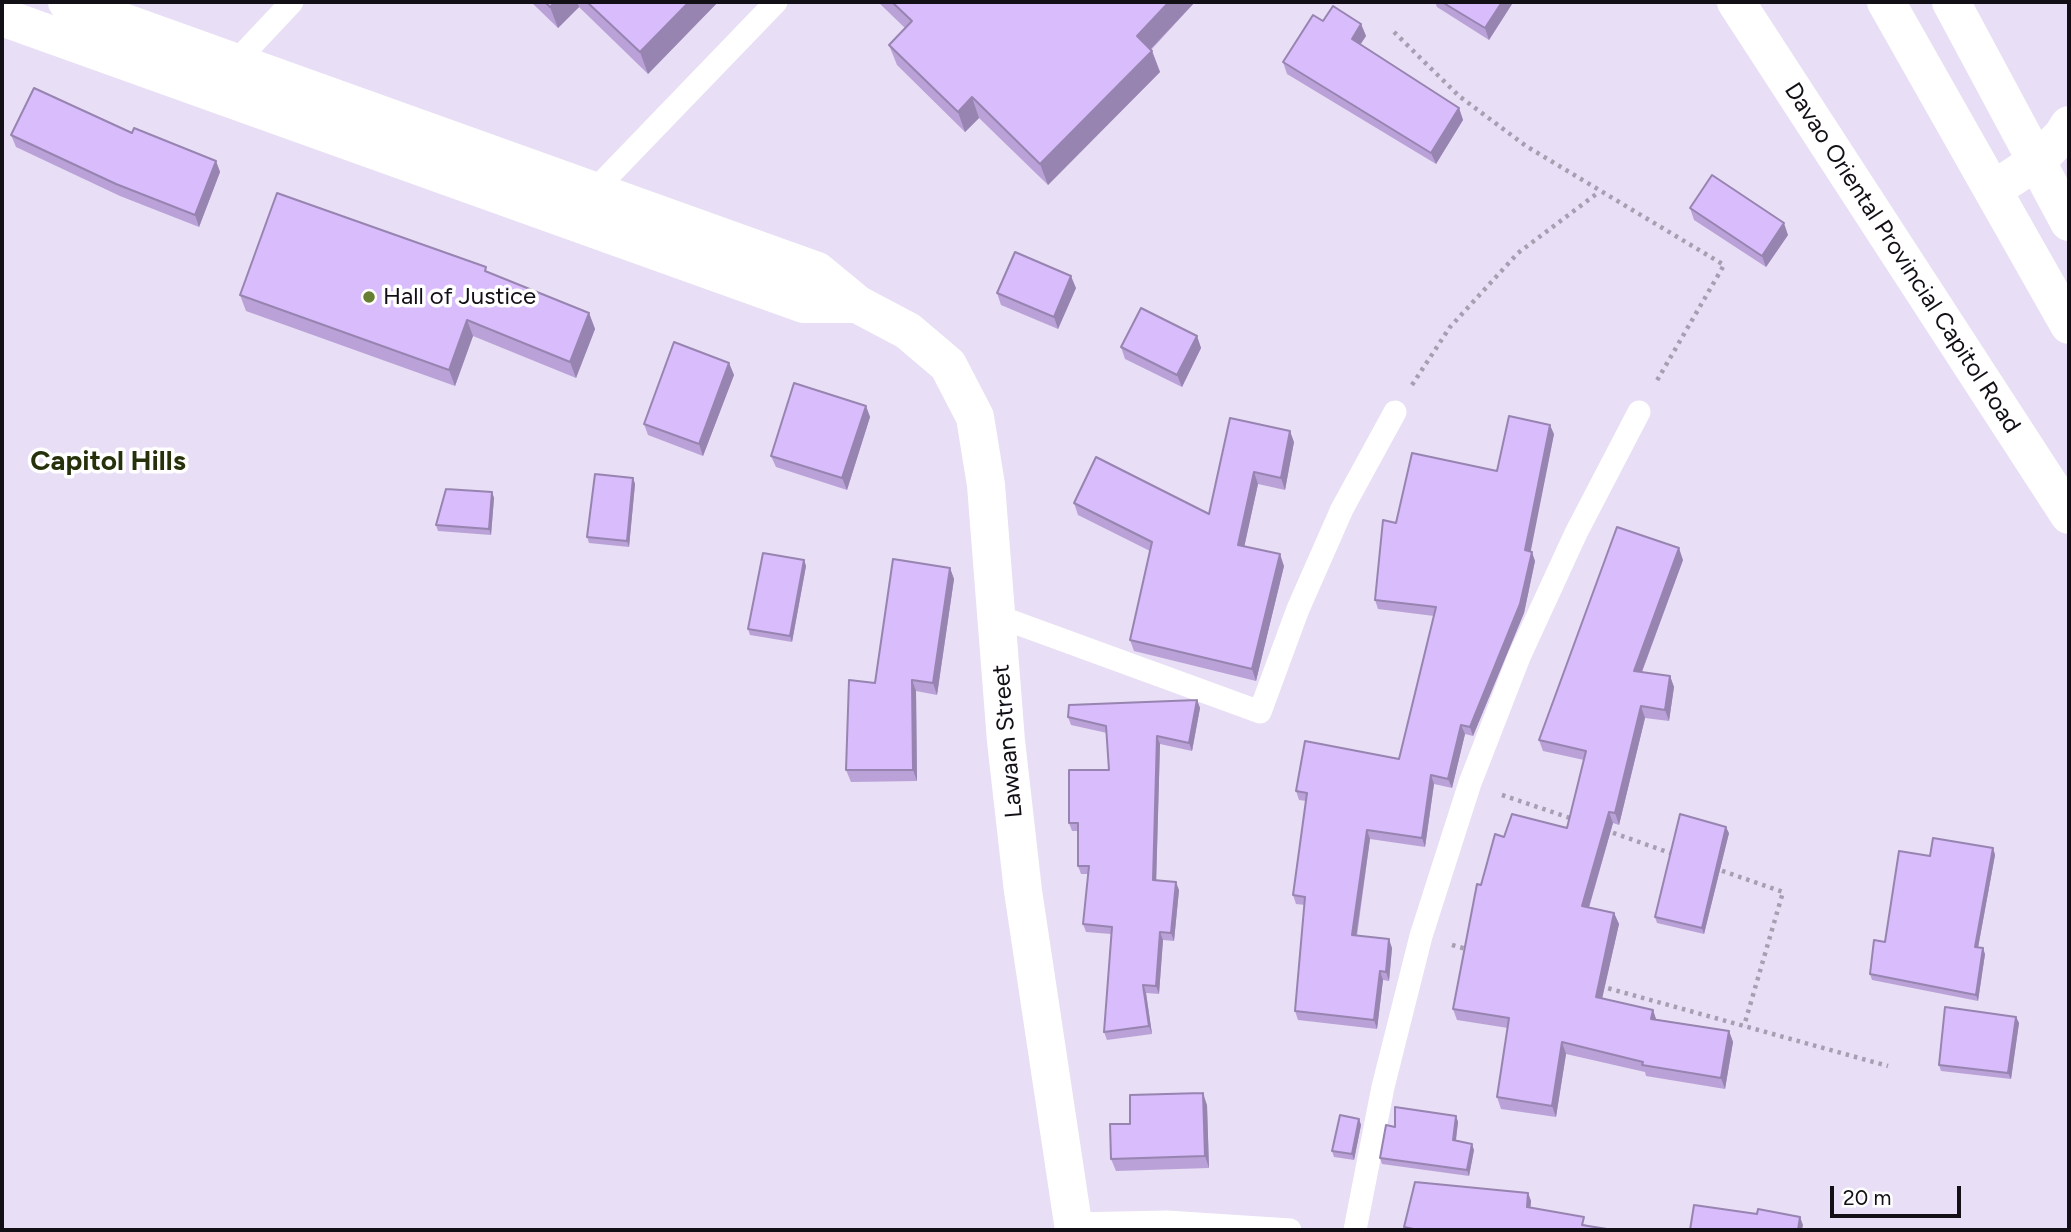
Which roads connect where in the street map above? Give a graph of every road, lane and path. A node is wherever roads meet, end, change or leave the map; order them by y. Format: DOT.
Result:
graph roads {
  1 [pos="67,2"];
  2 [pos="292,2"];
  3 [pos="776,2"];
  4 [pos="1735,2"];
  5 [pos="1886,2"];
  6 [pos="1951,2"];
  7 [pos="2,18"];
  8 [pos="1394,32"];
  9 [pos="235,62"];
  10 [pos="208,91"];
  11 [pos="2069,125"];
  12 [pos="2037,161"];
  13 [pos="1993,190"];
  14 [pos="594,191"];
  15 [pos="1600,192"];
  16 [pos="566,219"];
  17 [pos="2069,222"];
  18 [pos="858,304"];
  19 [pos="2069,325"];
  20 [pos="1395,412"];
  21 [pos="1639,412"];
  22 [pos="2069,514"];
  23 [pos="998,615"];
  24 [pos="1470,783"];
  25 [pos="1574,820"];
  26 [pos="1601,829"];
  27 [pos="1679,856"];
  28 [pos="1705,865"];
  29 [pos="1421,936"];
  30 [pos="1475,951"];
  31 [pos="1596,985"];
  32 [pos="1744,1026"];
  33 [pos="1888,1066"];
  34 [pos="1073,1227"];
  35 [pos="1290,1230"];
  36 [pos="1355,1230"];
  1 -- 9 [label="street, Lawaan Street"];
  2 -- 9 [label="lane"];
  3 -- 14 [label="lane"];
  4 -- 22 [label="street, Davao Oriental Provincial Capitol Road"];
  5 -- 13 [label="street"];
  6 -- 12 [label="street"];
  7 -- 10 [label="street"];
  8 -- 15 [label="path"];
  9 -- 10 [label="lane"];
  9 -- 14 [label="street, Lawaan Street"];
  10 -- 16 [label="street"];
  11 -- 12 [label="street"];
  12 -- 13 [label="street"];
  12 -- 17 [label="street"];
  13 -- 19 [label="street"];
  14 -- 16 [label="lane"];
  14 -- 18 [label="street, Lawaan Street"];
  15 -- 20 [label="path"];
  15 -- 21 [label="path"];
  16 -- 18 [label="street"];
  18 -- 23 [label="street, Lawaan Street"];
  20 -- 23 [label="lane"];
  21 -- 24 [label="lane"];
  23 -- 34 [label="street, Lawaan Street"];
  24 -- 25 [label="path"];
  24 -- 29 [label="lane"];
  26 -- 27 [label="path"];
  28 -- 32 [label="path"];
  29 -- 30 [label="path"];
  29 -- 36 [label="lane"];
  31 -- 32 [label="path"];
  32 -- 33 [label="path"];
  34 -- 35 [label="lane"];
}
